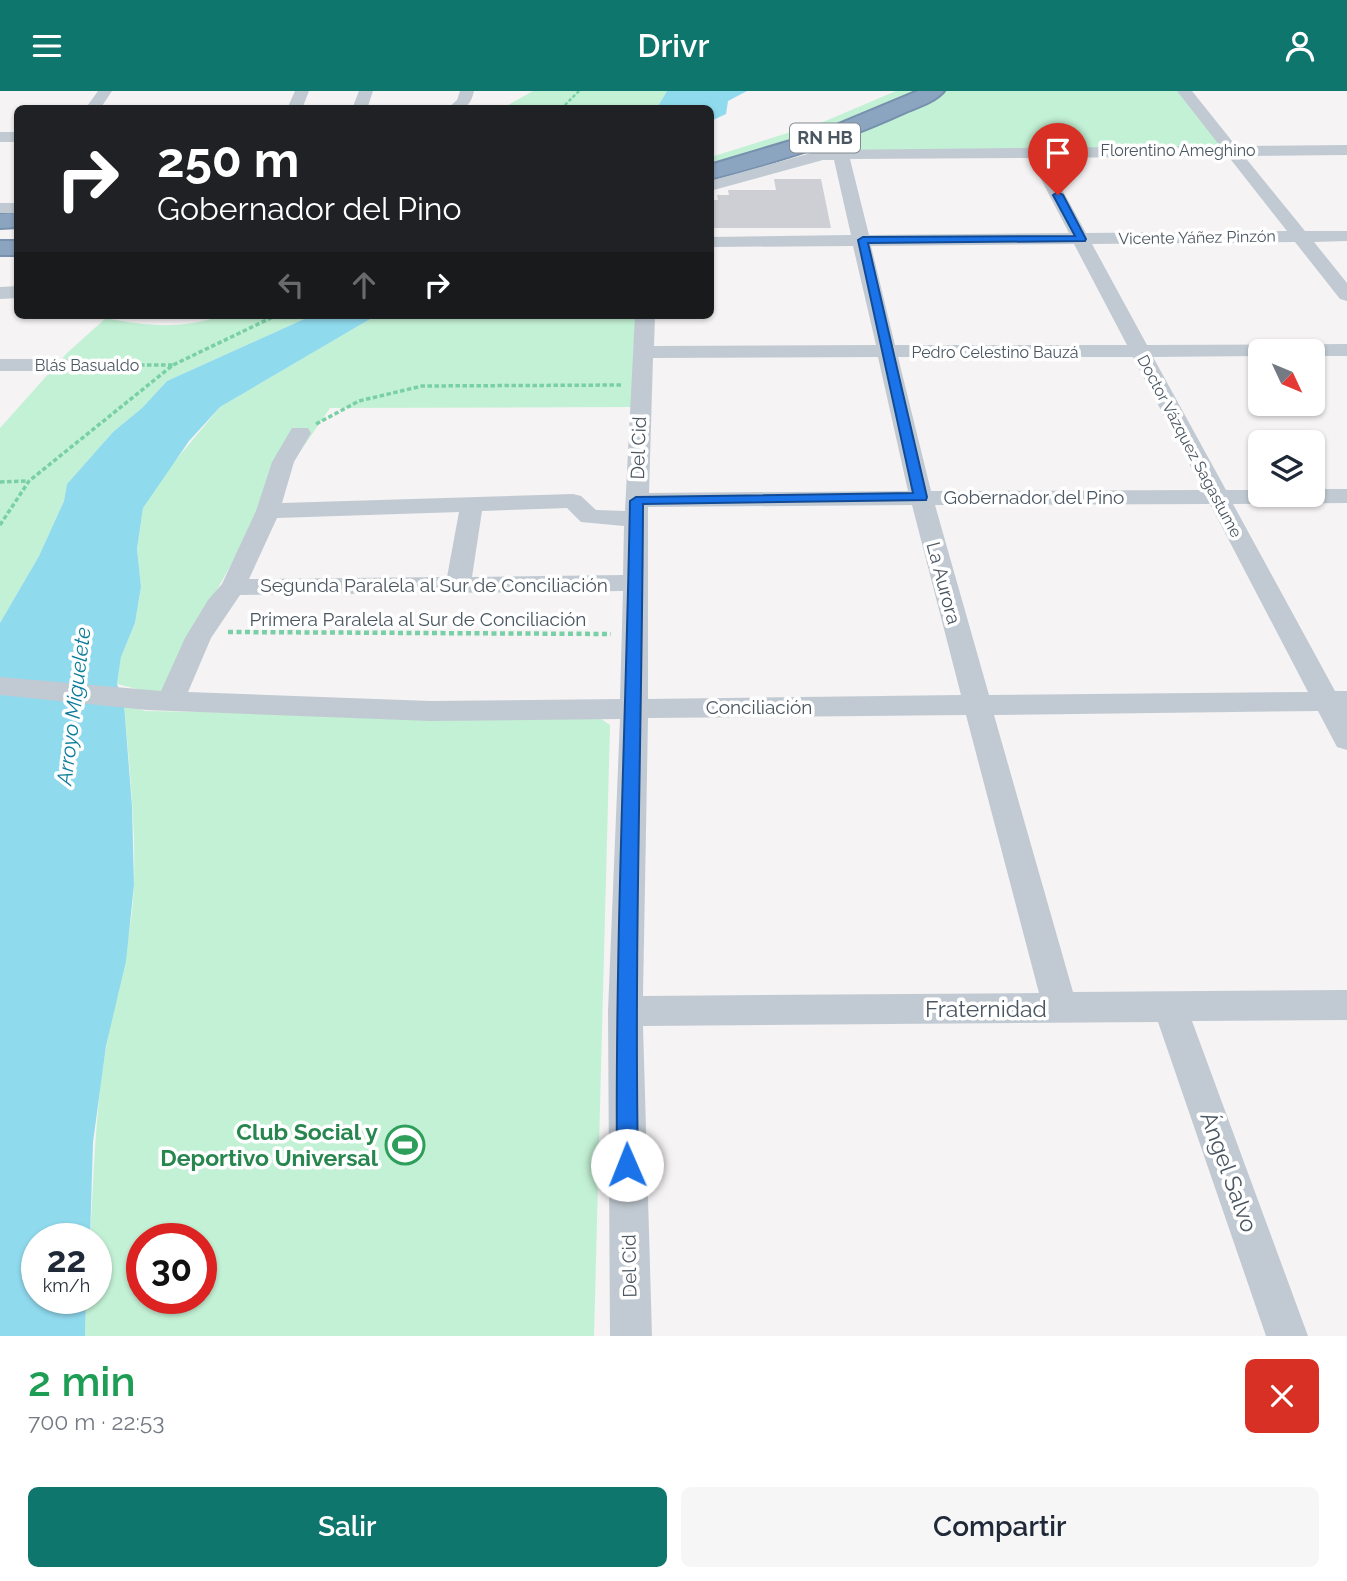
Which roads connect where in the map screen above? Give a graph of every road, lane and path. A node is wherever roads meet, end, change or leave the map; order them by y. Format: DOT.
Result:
graph roads {
  1 [pos="579,91"];
  2 [pos="934,91"];
  3 [pos="1184,91"];
  4 [pos="565,105"];
  5 [pos="855,105"];
  6 [pos="1231,150"];
  7 [pos="1347,150"];
  8 [pos="714,151"];
  9 [pos="1034,151"];
  10 [pos="841,155"];
  11 [pos="714,171"];
  12 [pos="714,185"];
  13 [pos="1300,236"];
  14 [pos="1347,236"];
  15 [pos="1081,239"];
  16 [pos="863,240"];
  17 [pos="714,242"];
  18 [pos="1347,295"];
  19 [pos="269,319"];
  20 [pos="645,319"];
  21 [pos="1347,350"];
  22 [pos="1140,351"];
  23 [pos="643,352"];
  24 [pos="887,352"];
  25 [pos="0,365"];
  26 [pos="66,365"];
  27 [pos="173,365"];
  28 [pos="640,385"];
  29 [pos="300,433"];
  30 [pos="29,481"];
  31 [pos="0,482"];
  32 [pos="1217,496"];
  33 [pos="1347,496"];
  34 [pos="921,497"];
  35 [pos="472,503"];
  36 [pos="636,510"];
  37 [pos="268,511"];
  38 [pos="0,525"];
  39 [pos="634,583"];
  40 [pos="458,585"];
  41 [pos="233,587"];
  42 [pos="202,632"];
  43 [pos="633,634"];
  44 [pos="0,686"];
  45 [pos="159,700"];
  46 [pos="1337,701"];
  47 [pos="977,706"];
  48 [pos="634,708"];
  49 [pos="1347,740"];
  50 [pos="1347,1005"];
  51 [pos="1170,1007"];
  52 [pos="1060,1008"];
  53 [pos="625,1010"];
  54 [pos="631,1336"];
  55 [pos="1287,1336"];
  1 -- 4 [label="path"];
  2 -- 11 [label="highway, RN HB"];
  3 -- 6 [label="street"];
  5 -- 8 [label="highway, RN HB"];
  6 -- 7 [label="street, Florentino Ameghino"];
  6 -- 9 [label="street, Florentino Ameghino"];
  6 -- 13 [label="street"];
  9 -- 10 [label="street, Florentino Ameghino"];
  9 -- 15 [label="street, Doctor Vázquez Sagastume"];
  10 -- 12 [label="street, Florentino Ameghino"];
  10 -- 16 [label="street, La Aurora"];
  13 -- 14 [label="street, Vicente Yáñez Pinzón"];
  13 -- 15 [label="street, Vicente Yáñez Pinzón"];
  13 -- 18 [label="street"];
  15 -- 16 [label="street, Vicente Yáñez Pinzón"];
  15 -- 22 [label="street, Doctor Vázquez Sagastume"];
  16 -- 17 [label="street, Vicente Yáñez Pinzón"];
  16 -- 24 [label="street, La Aurora"];
  19 -- 27 [label="path"];
  20 -- 23 [label="street, Del Cid"];
  21 -- 22 [label="street, Pedro Celestino Bauzá"];
  22 -- 24 [label="street, Pedro Celestino Bauzá"];
  22 -- 32 [label="street, Doctor Vázquez Sagastume"];
  23 -- 24 [label="street, Pedro Celestino Bauzá"];
  23 -- 28 [label="street, Del Cid"];
  24 -- 34 [label="street, La Aurora"];
  25 -- 26 [label="street, Blás Basualdo"];
  26 -- 27 [label="path, Blás Basualdo"];
  27 -- 30 [label="path"];
  28 -- 29 [label="path"];
  28 -- 36 [label="street, Del Cid"];
  29 -- 37 [label="street"];
  30 -- 31 [label="path"];
  30 -- 38 [label="path"];
  32 -- 33 [label="street, Gobernador del Pino"];
  32 -- 34 [label="street, Gobernador del Pino"];
  32 -- 46 [label="street, Doctor Vázquez Sagastume"];
  34 -- 36 [label="street, Gobernador del Pino"];
  34 -- 47 [label="street, La Aurora"];
  35 -- 36 [label="street, Gobernador del Pino"];
  35 -- 37 [label="street, Gobernador del Pino"];
  35 -- 40 [label="street"];
  36 -- 39 [label="street, Del Cid"];
  37 -- 41 [label="street"];
  39 -- 40 [label="street, Segunda Paralela al Sur de Conciliación"];
  39 -- 43 [label="street, Del Cid"];
  40 -- 41 [label="street, Segunda Paralela al Sur de Conciliación"];
  41 -- 42 [label="street"];
  42 -- 43 [label="path, Primera Paralela al Sur de Conciliación"];
  42 -- 45 [label="street"];
  43 -- 48 [label="street, Del Cid"];
  44 -- 45 [label="street, Conciliación"];
  45 -- 48 [label="street, Conciliación"];
  46 -- 47 [label="street, Conciliación"];
  46 -- 49 [label="street, Doctor Vázquez Sagastume"];
  47 -- 48 [label="street, Conciliación"];
  47 -- 52 [label="street, La Aurora"];
  48 -- 53 [label="street, Del Cid"];
  50 -- 51 [label="street, Fraternidad"];
  51 -- 52 [label="street, Fraternidad"];
  51 -- 55 [label="street, Ángel Salvo"];
  52 -- 53 [label="street, Fraternidad"];
  53 -- 54 [label="street, Del Cid"];
}
